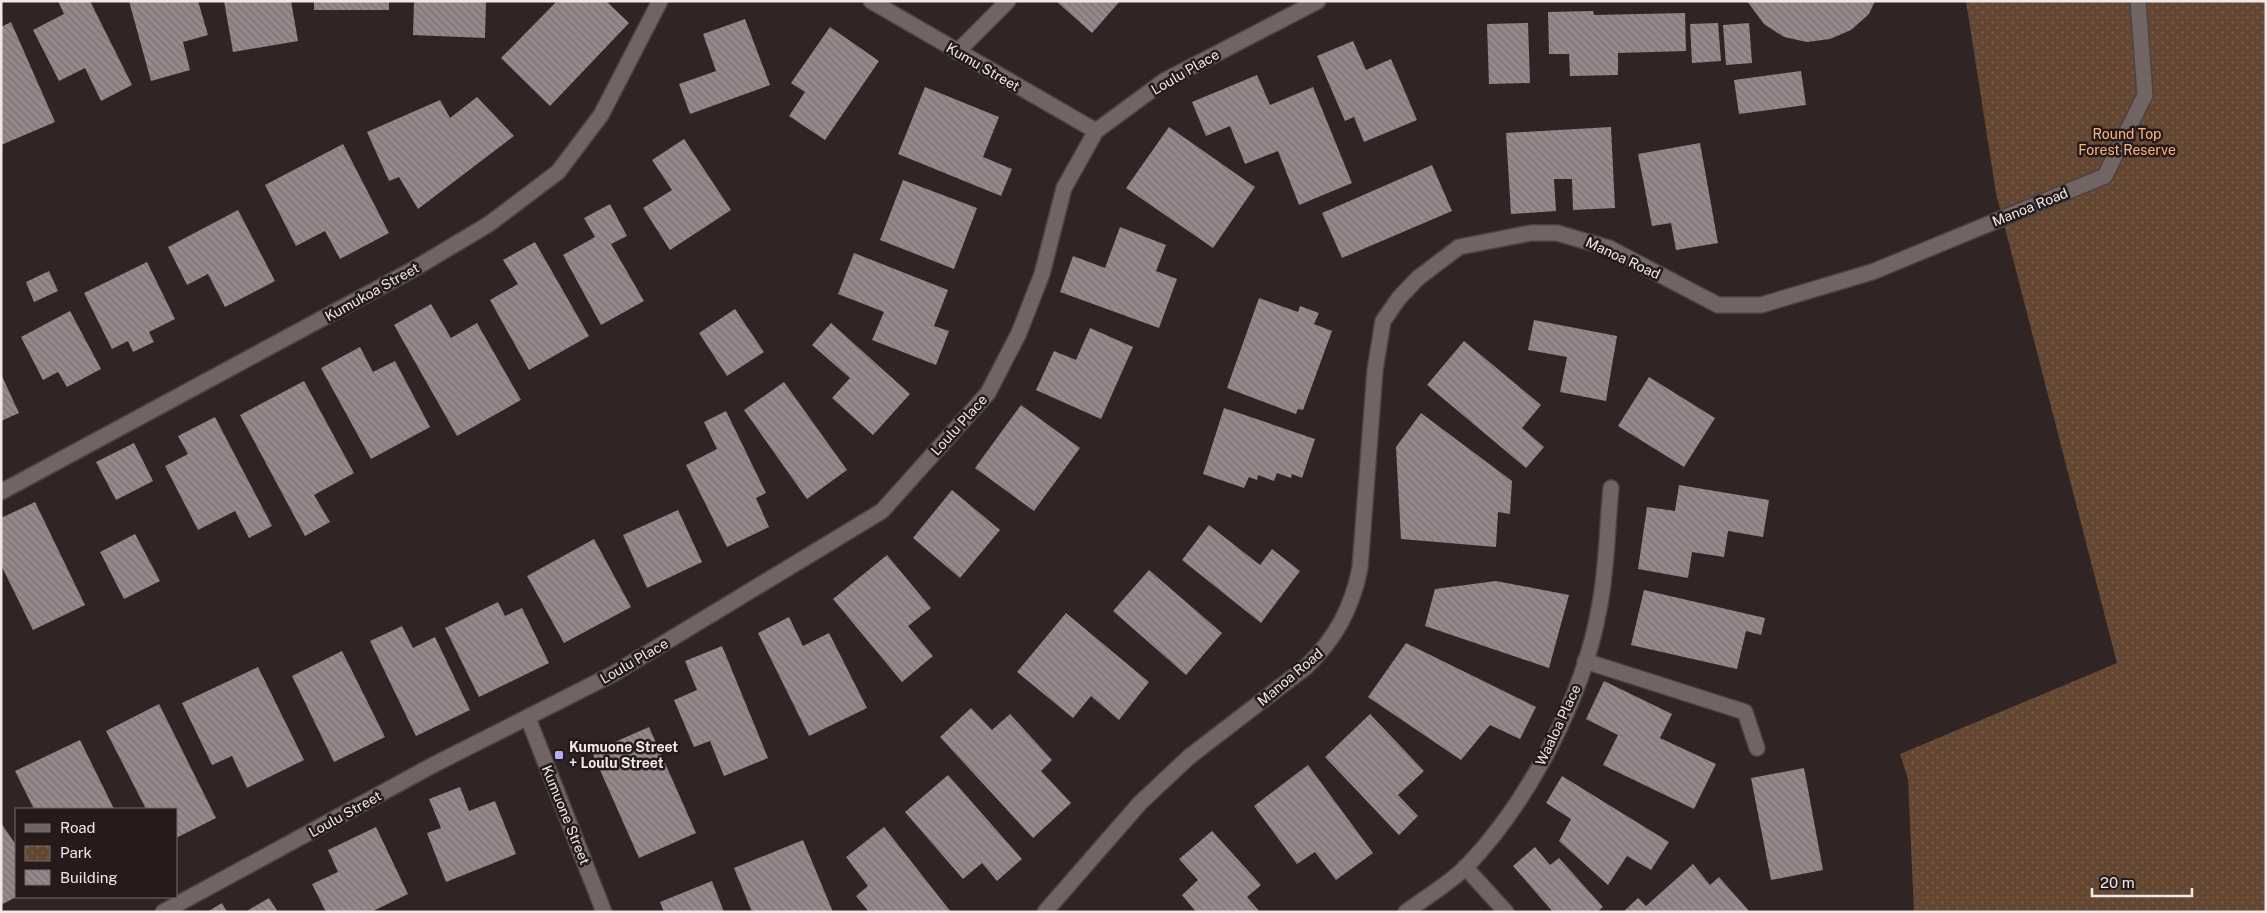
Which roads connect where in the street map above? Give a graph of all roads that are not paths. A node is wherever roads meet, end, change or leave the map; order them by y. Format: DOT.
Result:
graph roads {
  1 [pos="660,1"];
  2 [pos="872,1"];
  3 [pos="1008,1"];
  4 [pos="1318,1"];
  5 [pos="2138,1"];
  6 [pos="958,52"];
  7 [pos="1096,131"];
  8 [pos="1611,488"];
  9 [pos="1,492"];
  10 [pos="1585,661"];
  11 [pos="528,718"];
  12 [pos="1757,748"];
  13 [pos="1465,867"];
  14 [pos="163,912"];
  15 [pos="604,912"];
  16 [pos="1045,912"];
  17 [pos="1406,912"];
  18 [pos="1506,912"];
  1 -- 9 [label="street, Kumukoa Street"];
  2 -- 6 [label="street, Kumu Street"];
  3 -- 6 [label="street"];
  4 -- 7 [label="street, Loulu Place"];
  5 -- 16 [label="street, Manoa Road"];
  6 -- 7 [label="street, Kumu Street"];
  7 -- 11 [label="street, Loulu Place"];
  8 -- 10 [label="street, Waaloa Place"];
  10 -- 12 [label="street"];
  10 -- 13 [label="street, Waaloa Place"];
  11 -- 14 [label="street, Loulu Street"];
  11 -- 15 [label="street, Kumuone Street"];
  13 -- 17 [label="street, Waaloa Place"];
  13 -- 18 [label="street"];
}
